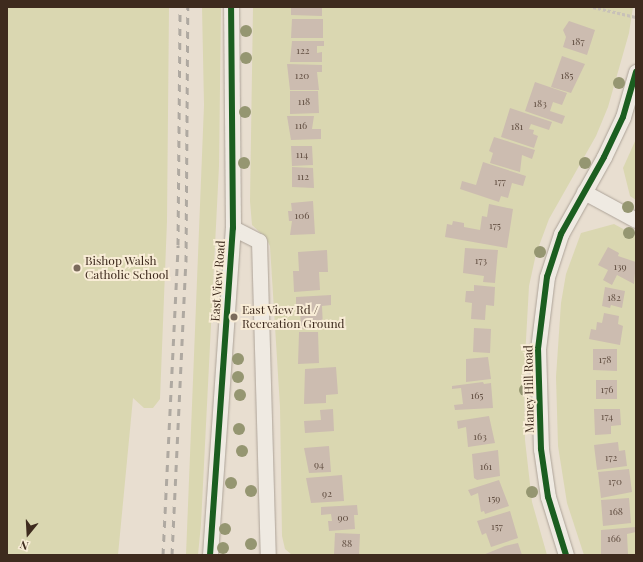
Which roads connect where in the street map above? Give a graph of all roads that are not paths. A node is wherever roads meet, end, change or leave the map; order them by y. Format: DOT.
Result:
graph roads {
  1 [pos="231,7"];
  2 [pos="636,72"];
  3 [pos="584,192"];
  4 [pos="636,220"];
  5 [pos="233,228"];
  6 [pos="210,555"];
  7 [pos="268,555"];
  8 [pos="566,555"];
  1 -- 5 [label="street, East View Road"];
  2 -- 3 [label="street, Maney Hill Road"];
  3 -- 4 [label="street"];
  3 -- 8 [label="street, Maney Hill Road"];
  5 -- 6 [label="street, East View Road"];
  5 -- 7 [label="street, East View Road"];
}
